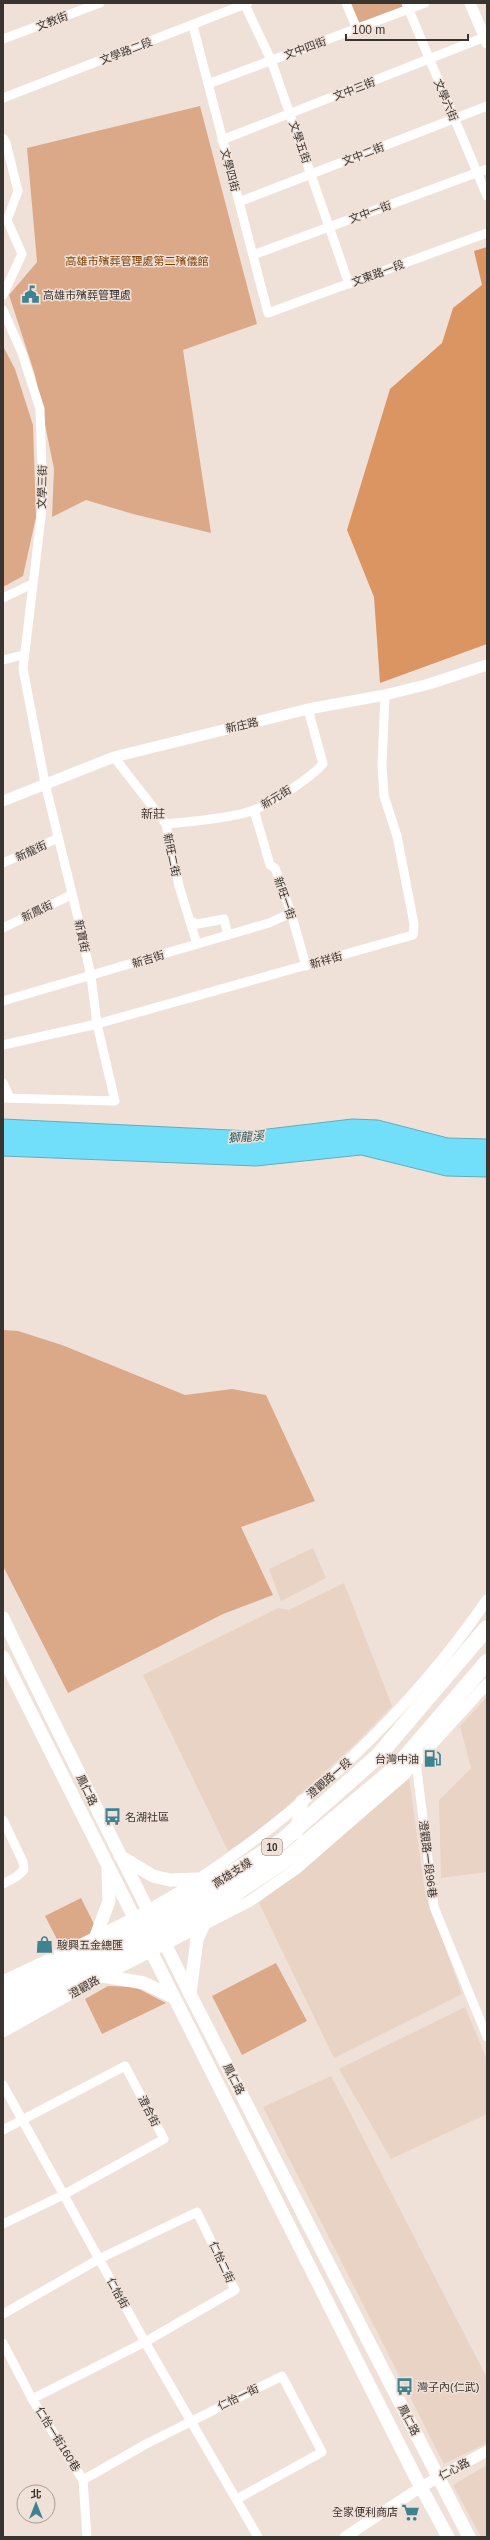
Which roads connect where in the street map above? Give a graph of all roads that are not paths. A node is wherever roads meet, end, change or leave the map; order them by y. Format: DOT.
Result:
graph roads {
  1 [pos="100,3"];
  2 [pos="246,3"];
  3 [pos="346,3"];
  4 [pos="425,3"];
  5 [pos="470,3"];
  6 [pos="407,6"];
  7 [pos="193,26"];
  8 [pos="357,29"];
  9 [pos="3,39"];
  10 [pos="486,40"];
  11 [pos="429,59"];
  12 [pos="271,60"];
  13 [pos="208,84"];
  14 [pos="3,98"];
  15 [pos="487,106"];
  16 [pos="290,114"];
  17 [pos="455,120"];
  18 [pos="3,138"];
  19 [pos="222,140"];
  20 [pos="487,169"];
  21 [pos="477,173"];
  22 [pos="311,174"];
  23 [pos="487,196"];
  24 [pos="239,202"];
  25 [pos="329,227"];
  26 [pos="487,233"];
  27 [pos="253,255"];
  28 [pos="349,284"];
  29 [pos="3,295"];
  30 [pos="3,310"];
  31 [pos="268,314"];
  32 [pos="7,331"];
  33 [pos="32,584"];
  34 [pos="3,598"];
  35 [pos="23,655"];
  36 [pos="3,660"];
  37 [pos="487,665"];
  38 [pos="23,669"];
  39 [pos="385,695"];
  40 [pos="308,710"];
  41 [pos="114,757"];
  42 [pos="45,783"];
  43 [pos="3,801"];
  44 [pos="254,810"];
  45 [pos="166,824"];
  46 [pos="58,838"];
  47 [pos="3,863"];
  48 [pos="71,895"];
  49 [pos="292,913"];
  50 [pos="190,921"];
  51 [pos="3,928"];
  52 [pos="228,935"];
  53 [pos="197,944"];
  54 [pos="306,966"];
  55 [pos="91,976"];
  56 [pos="3,1001"];
  57 [pos="97,1024"];
  58 [pos="3,1045"];
  59 [pos="3,1083"];
  60 [pos="6,1098"];
  61 [pos="487,1600"];
  62 [pos="3,1618"];
  63 [pos="487,1628"];
  64 [pos="19,1652"];
  65 [pos="3,1659"];
  66 [pos="487,1662"];
  67 [pos="487,1684"];
  68 [pos="416,1762"];
  69 [pos="302,1801"];
  70 [pos="3,1820"];
  71 [pos="120,1856"];
  72 [pos="106,1861"];
  73 [pos="198,1879"];
  74 [pos="3,1884"];
  75 [pos="149,1909"];
  76 [pos="134,1917"];
  77 [pos="205,1922"];
  78 [pos="157,1925"];
  79 [pos="96,1936"];
  80 [pos="147,1943"];
  81 [pos="165,1944"];
  82 [pos="103,1976"];
  83 [pos="3,1981"];
  84 [pos="190,1994"];
  85 [pos="3,1995"];
  86 [pos="173,1997"];
  87 [pos="3,2005"];
  88 [pos="3,2018"];
  89 [pos="3,2032"];
  90 [pos="487,2037"];
  91 [pos="3,2085"];
  92 [pos="22,2120"];
  93 [pos="3,2130"];
  94 [pos="63,2195"];
  95 [pos="3,2224"];
  96 [pos="99,2260"];
  97 [pos="3,2314"];
  98 [pos="145,2342"];
  99 [pos="3,2344"];
  100 [pos="32,2399"];
  101 [pos="190,2421"];
  102 [pos="487,2451"];
  103 [pos="438,2477"];
  104 [pos="84,2480"];
  105 [pos="421,2487"];
  106 [pos="236,2500"];
  107 [pos="87,2537"];
  108 [pos="258,2537"];
  109 [pos="345,2537"];
  110 [pos="448,2537"];
  111 [pos="470,2537"];
  1 -- 9 [label="street, 文教街"];
  2 -- 7 [label="street, 文學路二段"];
  2 -- 12 [label="street, 文學五街"];
  3 -- 8 [label="street"];
  4 -- 6 [label="street, 文中四街"];
  5 -- 10 [label="street"];
  6 -- 8 [label="street, 文中四街"];
  6 -- 11 [label="street, 文學六街"];
  7 -- 13 [label="street, 文學四街"];
  7 -- 14 [label="street, 文學路二段"];
  8 -- 12 [label="street, 文中四街"];
  10 -- 11 [label="street, 文中三街"];
  11 -- 16 [label="street, 文中三街"];
  11 -- 17 [label="street, 文學六街"];
  12 -- 13 [label="street, 文中四街"];
  12 -- 16 [label="street, 文學五街"];
  13 -- 19 [label="street, 文學四街"];
  15 -- 17 [label="street, 文中二街"];
  16 -- 19 [label="street, 文中三街"];
  16 -- 22 [label="street, 文學五街"];
  17 -- 21 [label="street, 文學六街"];
  17 -- 22 [label="street, 文中二街"];
  18 -- 29 [label="street"];
  19 -- 24 [label="street, 文學四街"];
  20 -- 21 [label="street, 文中一街"];
  21 -- 23 [label="street, 文學六街"];
  21 -- 25 [label="street, 文中一街"];
  22 -- 24 [label="street, 文中二街"];
  22 -- 25 [label="street, 文學五街"];
  24 -- 27 [label="street, 文學四街"];
  25 -- 27 [label="street, 文中一街"];
  25 -- 28 [label="street, 文學五街"];
  26 -- 28 [label="street, 文東路一段"];
  27 -- 31 [label="street, 文學四街"];
  28 -- 31 [label="street, 文東路一段"];
  30 -- 32 [label="street, 文學三街"];
  32 -- 33 [label="street, 文學三街"];
  33 -- 34 [label="street"];
  33 -- 35 [label="street, 文學三街"];
  35 -- 36 [label="street"];
  35 -- 38 [label="street, 文學三街"];
  37 -- 39 [label="street, 新庄路"];
  38 -- 42 [label="street, 新寶街"];
  39 -- 40 [label="street, 新庄路"];
  39 -- 54 [label="street, 新祥街"];
  40 -- 41 [label="street, 新庄路"];
  40 -- 44 [label="street, 新元街"];
  41 -- 42 [label="street, 新庄路"];
  41 -- 45 [label="street, 新旺二街"];
  42 -- 43 [label="street, 新庄路"];
  42 -- 46 [label="street, 新寶街"];
  44 -- 45 [label="street, 新元街"];
  44 -- 49 [label="street, 新旺一街"];
  45 -- 50 [label="street, 新旺二街"];
  46 -- 47 [label="street, 新龍街"];
  46 -- 48 [label="street, 新寶街"];
  48 -- 51 [label="street, 新鳳街"];
  48 -- 55 [label="street, 新寶街"];
  49 -- 52 [label="street, 新吉街"];
  49 -- 54 [label="street, 新旺一街"];
  50 -- 52 [label="street"];
  50 -- 53 [label="street, 新旺二街"];
  52 -- 53 [label="street, 新吉街"];
  53 -- 55 [label="street, 新吉街"];
  54 -- 57 [label="street, 新祥街"];
  55 -- 56 [label="street, 新吉街"];
  55 -- 57 [label="street, 新寶街"];
  57 -- 58 [label="street, 新祥街"];
  57 -- 60 [label="street, 新寶街"];
  59 -- 60 [label="street"];
  61 -- 69 [label="street, 澄觀路一段"];
  62 -- 64 [label="main road, 鳳仁路"];
  63 -- 85 [label="highway, 高雄支線 / 10"];
  64 -- 65 [label="street"];
  64 -- 71 [label="main road, 鳳仁路"];
  65 -- 72 [label="main road, 鳳仁路"];
  66 -- 88 [label="highway, 高雄支線 / 10"];
  67 -- 68 [label="street"];
  68 -- 77 [label="street"];
  68 -- 90 [label="street, 澄觀路一段96巷"];
  69 -- 73 [label="street, 澄觀路一段"];
  69 -- 78 [label="main road"];
  70 -- 74 [label="street"];
  71 -- 73 [label="main road"];
  71 -- 75 [label="main road, 鳳仁路"];
  72 -- 76 [label="main road, 鳳仁路"];
  72 -- 79 [label="main road"];
  73 -- 75 [label="street, 澄觀路一段"];
  75 -- 76 [label="street, 澄觀路一段"];
  75 -- 78 [label="main road, 鳳仁路"];
  76 -- 79 [label="street"];
  76 -- 80 [label="main road, 鳳仁路"];
  77 -- 81 [label="street"];
  77 -- 84 [label="main road"];
  78 -- 80 [label="main road"];
  78 -- 81 [label="main road, 鳳仁路"];
  79 -- 83 [label="street"];
  80 -- 81 [label="street, 澄觀路"];
  80 -- 82 [label="street, 澄觀路"];
  80 -- 86 [label="main road, 鳳仁路"];
  80 -- 87 [label="main road"];
  81 -- 84 [label="main road, 鳳仁路"];
  82 -- 86 [label="main road"];
  82 -- 89 [label="street, 澄觀路"];
  84 -- 103 [label="main road, 鳳仁路"];
  86 -- 105 [label="main road, 鳳仁路"];
  91 -- 92 [label="street, 仁怡街"];
  92 -- 93 [label="street, 澄合街"];
  92 -- 94 [label="street, 仁怡街"];
  92 -- 94 [label="street, 澄合街"];
  94 -- 95 [label="street, 澄合街"];
  94 -- 96 [label="street, 仁怡街"];
  96 -- 97 [label="street, 仁怡二街"];
  96 -- 98 [label="street, 仁怡街"];
  96 -- 98 [label="street, 仁怡二街"];
  98 -- 100 [label="street, 仁怡二街"];
  98 -- 101 [label="street, 仁怡街"];
  99 -- 100 [label="street"];
  100 -- 104 [label="street, 仁怡一街160巷"];
  101 -- 104 [label="street, 仁怡一街"];
  101 -- 106 [label="street, 仁怡街"];
  101 -- 106 [label="street, 仁怡一街"];
  102 -- 103 [label="street, 仁心路"];
  103 -- 105 [label="street, 仁心路"];
  103 -- 111 [label="main road, 鳳仁路"];
  104 -- 107 [label="street"];
  105 -- 109 [label="street, 仁心路"];
  105 -- 110 [label="main road, 鳳仁路"];
  106 -- 108 [label="street, 仁怡街"];
}
